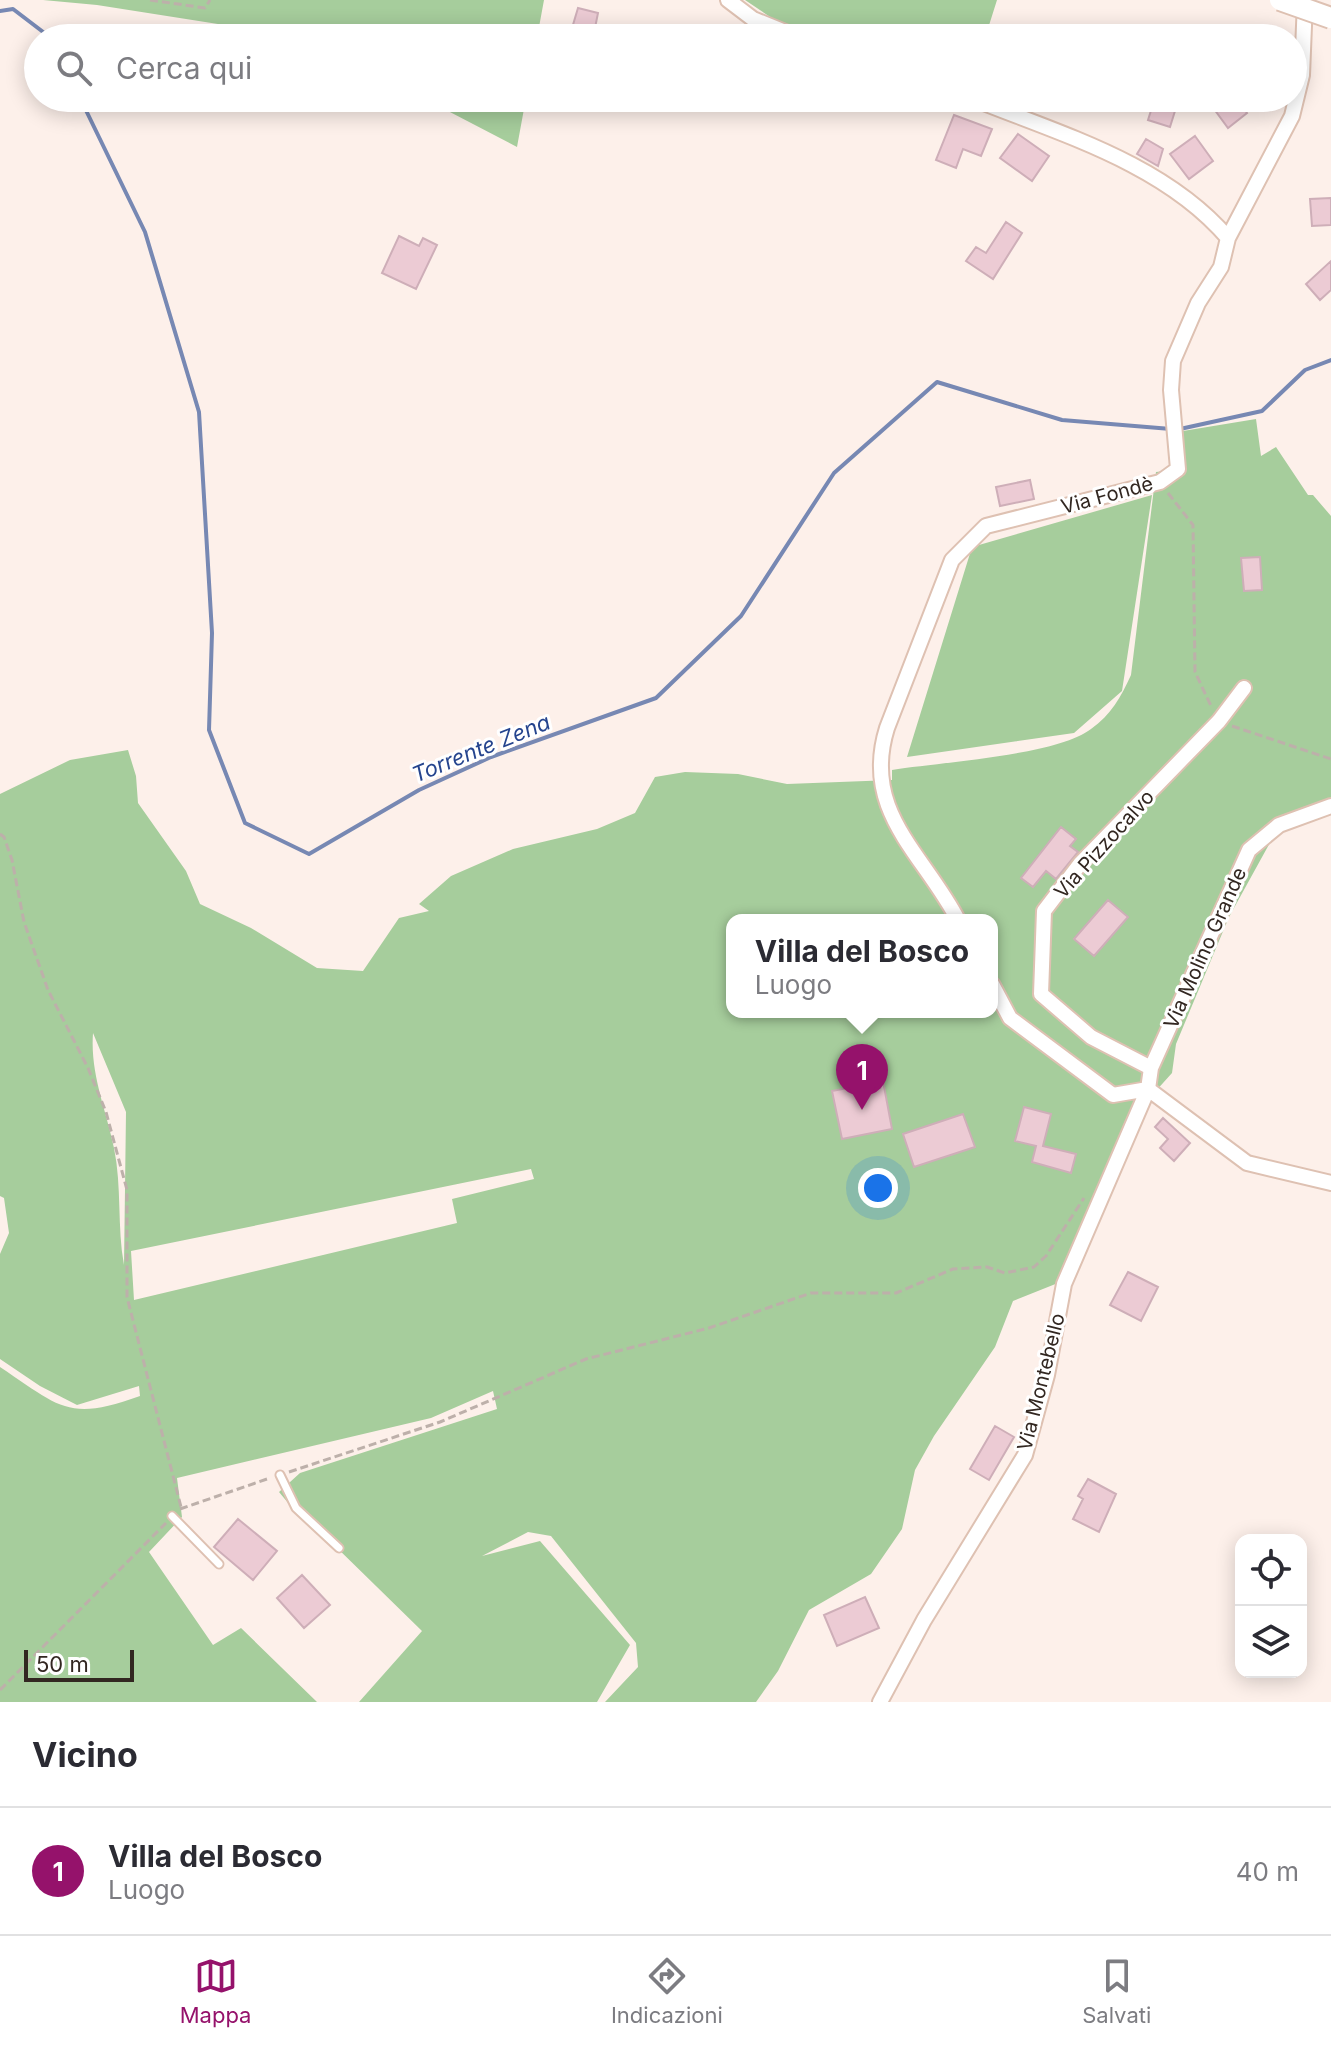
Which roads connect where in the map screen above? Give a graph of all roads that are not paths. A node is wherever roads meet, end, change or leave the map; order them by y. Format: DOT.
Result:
graph roads {
  1 [pos="728,0"];
  2 [pos="1280,0"];
  3 [pos="1305,0"];
  4 [pos="1331,18"];
  5 [pos="765,24"];
  6 [pos="1304,24"];
  7 [pos="1006,112"];
  8 [pos="1293,112"];
  9 [pos="1228,238"];
  10 [pos="1244,688"];
  11 [pos="1331,806"];
  12 [pos="954,914"];
  13 [pos="998,995"];
  14 [pos="1151,1068"];
  15 [pos="1148,1089"];
  16 [pos="1331,1183"];
  17 [pos="280,1475"];
  18 [pos="172,1516"];
  19 [pos="339,1548"];
  20 [pos="219,1564"];
  21 [pos="880,1702"];
  1 -- 5 [label="street"];
  2 -- 4 [label="main road, bridge"];
  3 -- 6 [label="street, Via Fondè"];
  7 -- 9 [label="street"];
  8 -- 9 [label="street, Via Fondè"];
  9 -- 12 [label="street, Via Fondè"];
  10 -- 14 [label="street, Via Pizzocalvo"];
  11 -- 14 [label="street, Via Molino Grande"];
  13 -- 15 [label="street"];
  14 -- 15 [label="street, Via Molino Grande"];
  15 -- 16 [label="street"];
  15 -- 21 [label="street, Via Montebello"];
  17 -- 19 [label="lane"];
  18 -- 20 [label="lane"];
}
